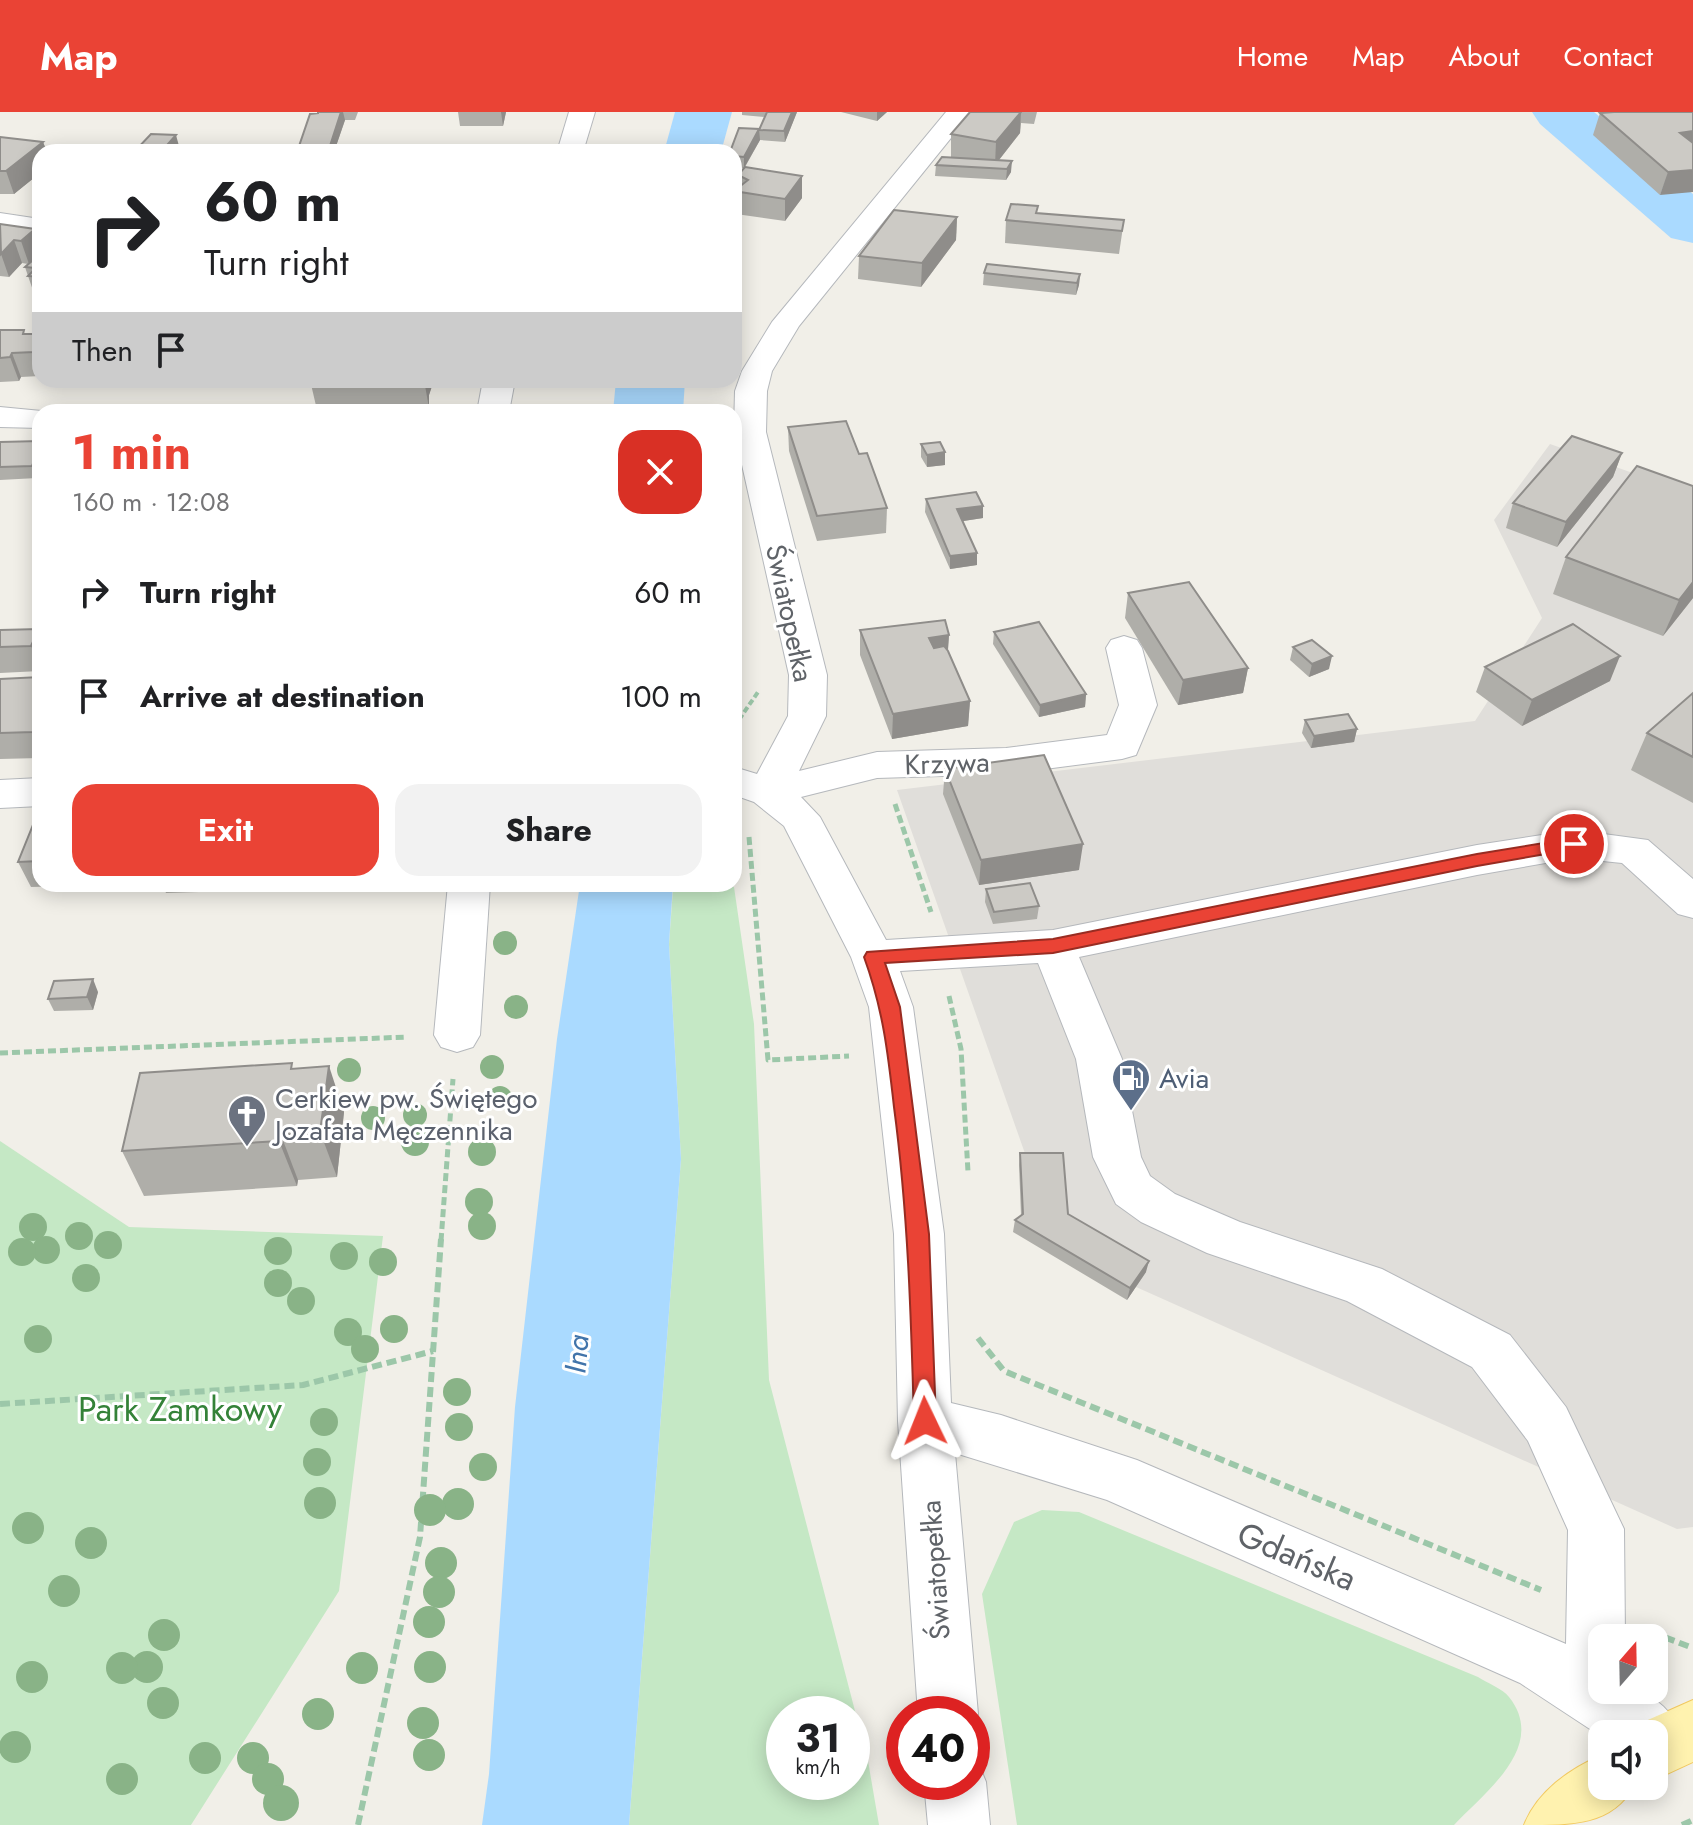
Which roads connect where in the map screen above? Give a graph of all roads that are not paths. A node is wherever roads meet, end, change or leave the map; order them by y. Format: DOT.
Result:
graph roads {
  1 [pos="582,112"];
  2 [pos="959,112"];
  3 [pos="572,144"];
  4 [pos="0,221"];
  5 [pos="32,226"];
  6 [pos="0,417"];
  7 [pos="32,418"];
  8 [pos="1124,648"];
  9 [pos="751,786"];
  10 [pos="32,792"];
  11 [pos="0,794"];
  12 [pos="468,892"];
  13 [pos="1693,903"];
  14 [pos="1053,946"];
  15 [pos="873,957"];
  16 [pos="457,1035"];
  17 [pos="925,1421"];
  18 [pos="1595,1624"];
  19 [pos="1588,1693"];
  20 [pos="946,1696"];
  21 [pos="1605,1704"];
  22 [pos="1632,1720"];
  23 [pos="1588,1798"];
  24 [pos="957,1800"];
  25 [pos="959,1825"];
  26 [pos="1555,1825"];
  1 -- 3 [label="street"];
  2 -- 9 [label="street, Światopełka"];
  4 -- 5 [label="street"];
  6 -- 7 [label="street"];
  8 -- 9 [label="street, Krzywa"];
  9 -- 15 [label="street, Światopełka"];
  10 -- 11 [label="street"];
  12 -- 16 [label="street"];
  13 -- 14 [label="street"];
  14 -- 15 [label="street"];
  14 -- 18 [label="street"];
  15 -- 17 [label="street, Światopełka"];
  17 -- 19 [label="street, Gdańska"];
  17 -- 20 [label="street, Światopełka"];
  21 -- 22 [label="street, Gdańska"];
  23 -- 26 [label="main road"];
  24 -- 25 [label="street"];
}
